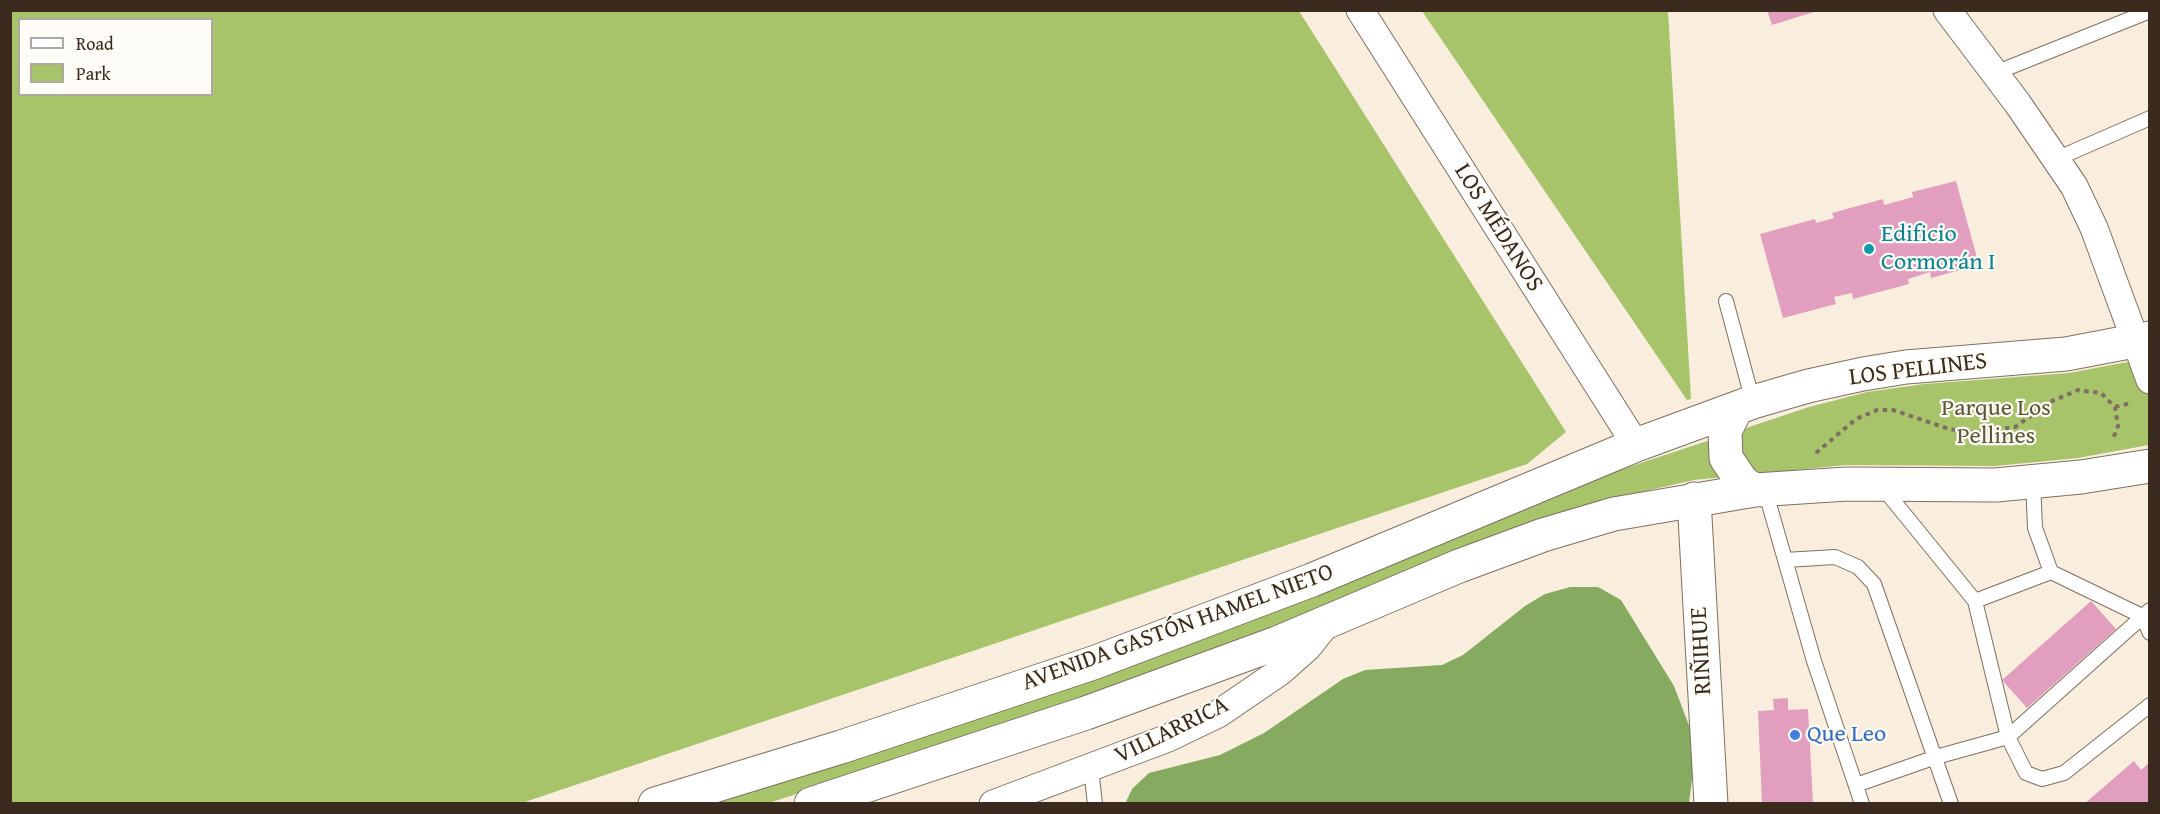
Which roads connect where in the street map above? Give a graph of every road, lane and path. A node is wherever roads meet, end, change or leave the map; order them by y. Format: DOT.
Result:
graph roads {
  1 [pos="1360,10"];
  2 [pos="1947,10"];
  3 [pos="2150,11"];
  4 [pos="1995,73"];
  5 [pos="2150,118"];
  6 [pos="2056,159"];
  7 [pos="1725,301"];
  8 [pos="2143,340"];
  9 [pos="2150,380"];
  10 [pos="1744,406"];
  11 [pos="1692,425"];
  12 [pos="2107,444"];
  13 [pos="1636,446"];
  14 [pos="2150,466"];
  15 [pos="2033,481"];
  16 [pos="1879,483"];
  17 [pos="1772,489"];
  18 [pos="1694,499"];
  19 [pos="1785,560"];
  20 [pos="2051,572"];
  21 [pos="1975,601"];
  22 [pos="2146,613"];
  23 [pos="1328,622"];
  24 [pos="2150,633"];
  25 [pos="2150,705"];
  26 [pos="2008,737"];
  27 [pos="1936,757"];
  28 [pos="1091,769"];
  29 [pos="1856,785"];
  30 [pos="655,804"];
  31 [pos="811,804"];
  32 [pos="993,804"];
  33 [pos="1095,804"];
  34 [pos="1711,804"];
  35 [pos="1862,804"];
  36 [pos="1951,804"];
  1 -- 13 [label="street, LOS MÉDANOS"];
  2 -- 4 [label="street"];
  3 -- 4 [label="lane"];
  4 -- 6 [label="street"];
  5 -- 6 [label="lane"];
  6 -- 8 [label="street"];
  7 -- 10 [label="lane"];
  8 -- 9 [label="street"];
  8 -- 10 [label="main road, LOS PELLINES"];
  10 -- 11 [label="main road, LOS PELLINES"];
  10 -- 17 [label="main road"];
  11 -- 13 [label="main road, AVENIDA GASTÓN HAMEL NIETO"];
  12 -- 17 [label="path"];
  13 -- 30 [label="main road, AVENIDA GASTÓN HAMEL NIETO"];
  14 -- 15 [label="main road"];
  15 -- 16 [label="main road"];
  15 -- 20 [label="lane"];
  16 -- 17 [label="main road"];
  16 -- 21 [label="lane"];
  17 -- 18 [label="main road"];
  17 -- 19 [label="lane"];
  18 -- 23 [label="main road, AVENIDA GASTÓN HAMEL NIETO"];
  18 -- 34 [label="main road, RIÑIHUE"];
  19 -- 27 [label="lane"];
  19 -- 29 [label="lane"];
  20 -- 21 [label="lane"];
  20 -- 22 [label="lane"];
  21 -- 26 [label="lane"];
  22 -- 24 [label="lane"];
  22 -- 26 [label="lane"];
  23 -- 28 [label="street, VILLARRICA"];
  23 -- 31 [label="main road, AVENIDA GASTÓN HAMEL NIETO"];
  25 -- 26 [label="lane"];
  26 -- 27 [label="lane"];
  27 -- 29 [label="lane"];
  27 -- 36 [label="lane"];
  28 -- 32 [label="street, VILLARRICA"];
  28 -- 33 [label="lane"];
  29 -- 35 [label="lane"];
}
